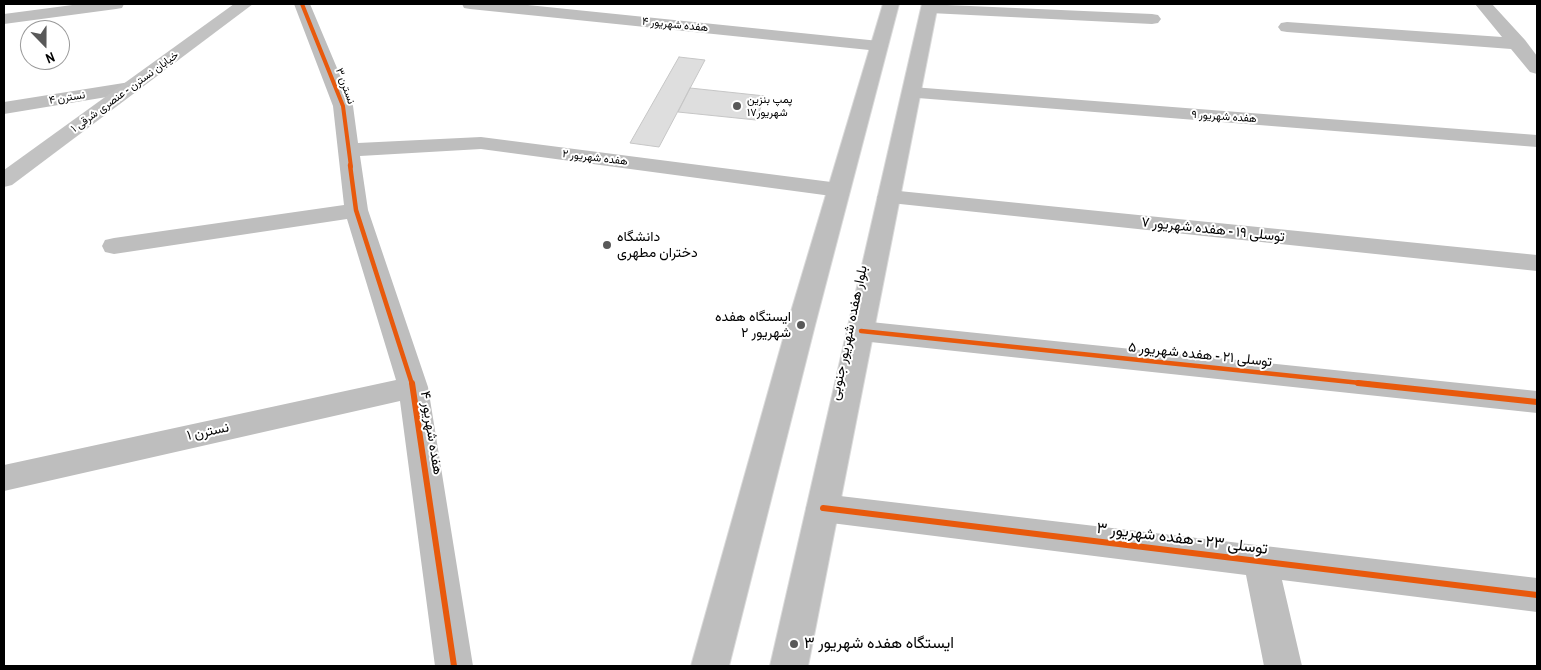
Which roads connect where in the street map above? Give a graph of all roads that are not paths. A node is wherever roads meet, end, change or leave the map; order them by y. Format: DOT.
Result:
graph roads {
  1 [pos="116,4"];
  2 [pos="245,4"];
  3 [pos="302,4"];
  4 [pos="470,4"];
  5 [pos="891,4"];
  6 [pos="1483,4"];
  7 [pos="930,6"];
  8 [pos="4,18"];
  9 [pos="1152,19"];
  10 [pos="1287,27"];
  11 [pos="1519,44"];
  12 [pos="879,46"];
  13 [pos="1537,68"];
  14 [pos="130,88"];
  15 [pos="912,93"];
  16 [pos="4,108"];
  17 [pos="1537,141"];
  18 [pos="350,150"];
  19 [pos="4,180"];
  20 [pos="839,190"];
  21 [pos="889,197"];
  22 [pos="356,210"];
  23 [pos="114,246"];
  24 [pos="1537,264"];
  25 [pos="861,331"];
  26 [pos="413,387"];
  27 [pos="1537,402"];
  28 [pos="4,478"];
  29 [pos="823,508"];
  30 [pos="1260,561"];
  31 [pos="1537,595"];
  32 [pos="454,666"];
  33 [pos="710,666"];
  34 [pos="789,666"];
  35 [pos="1283,666"];
  1 -- 8 [label="street"];
  2 -- 14 [label="street, خیابان نسترن - عنصری شرقی ۱"];
  3 -- 18 [label="street, نسترن ۳"];
  4 -- 12 [label="street, هفده شهریور ۴"];
  5 -- 12 [label="street"];
  6 -- 11 [label="street"];
  7 -- 9 [label="street"];
  7 -- 15 [label="street, بلوار هفده شهریور جنوبی"];
  10 -- 11 [label="street"];
  11 -- 13 [label="street"];
  12 -- 20 [label="street"];
  14 -- 16 [label="street, نسترن ۴"];
  14 -- 19 [label="street, خیابان نسترن - عنصری شرقی ۱"];
  15 -- 17 [label="street, هفده شهریور ۹"];
  15 -- 21 [label="street, بلوار هفده شهریور جنوبی"];
  18 -- 20 [label="street, هفده شهریور ۲"];
  18 -- 22 [label="street, نسترن ۳"];
  20 -- 33 [label="street"];
  21 -- 24 [label="street, توسلی ۱۹ - هفده شهریور ۷"];
  21 -- 25 [label="street, بلوار هفده شهریور جنوبی"];
  22 -- 23 [label="street"];
  22 -- 26 [label="street, هفده شهریور ۴"];
  25 -- 27 [label="street, توسلی ۲۱ - هفده شهریور ۵"];
  25 -- 29 [label="street, بلوار هفده شهریور جنوبی"];
  26 -- 28 [label="street, نسترن ۱"];
  26 -- 32 [label="street, هفده شهریور ۴"];
  29 -- 30 [label="street, توسلی ۲۳ - هفده شهریور ۳"];
  29 -- 34 [label="street, بلوار هفده شهریور جنوبی"];
  30 -- 31 [label="street, توسلی ۲۳ - هفده شهریور ۳"];
  30 -- 35 [label="street"];
}
